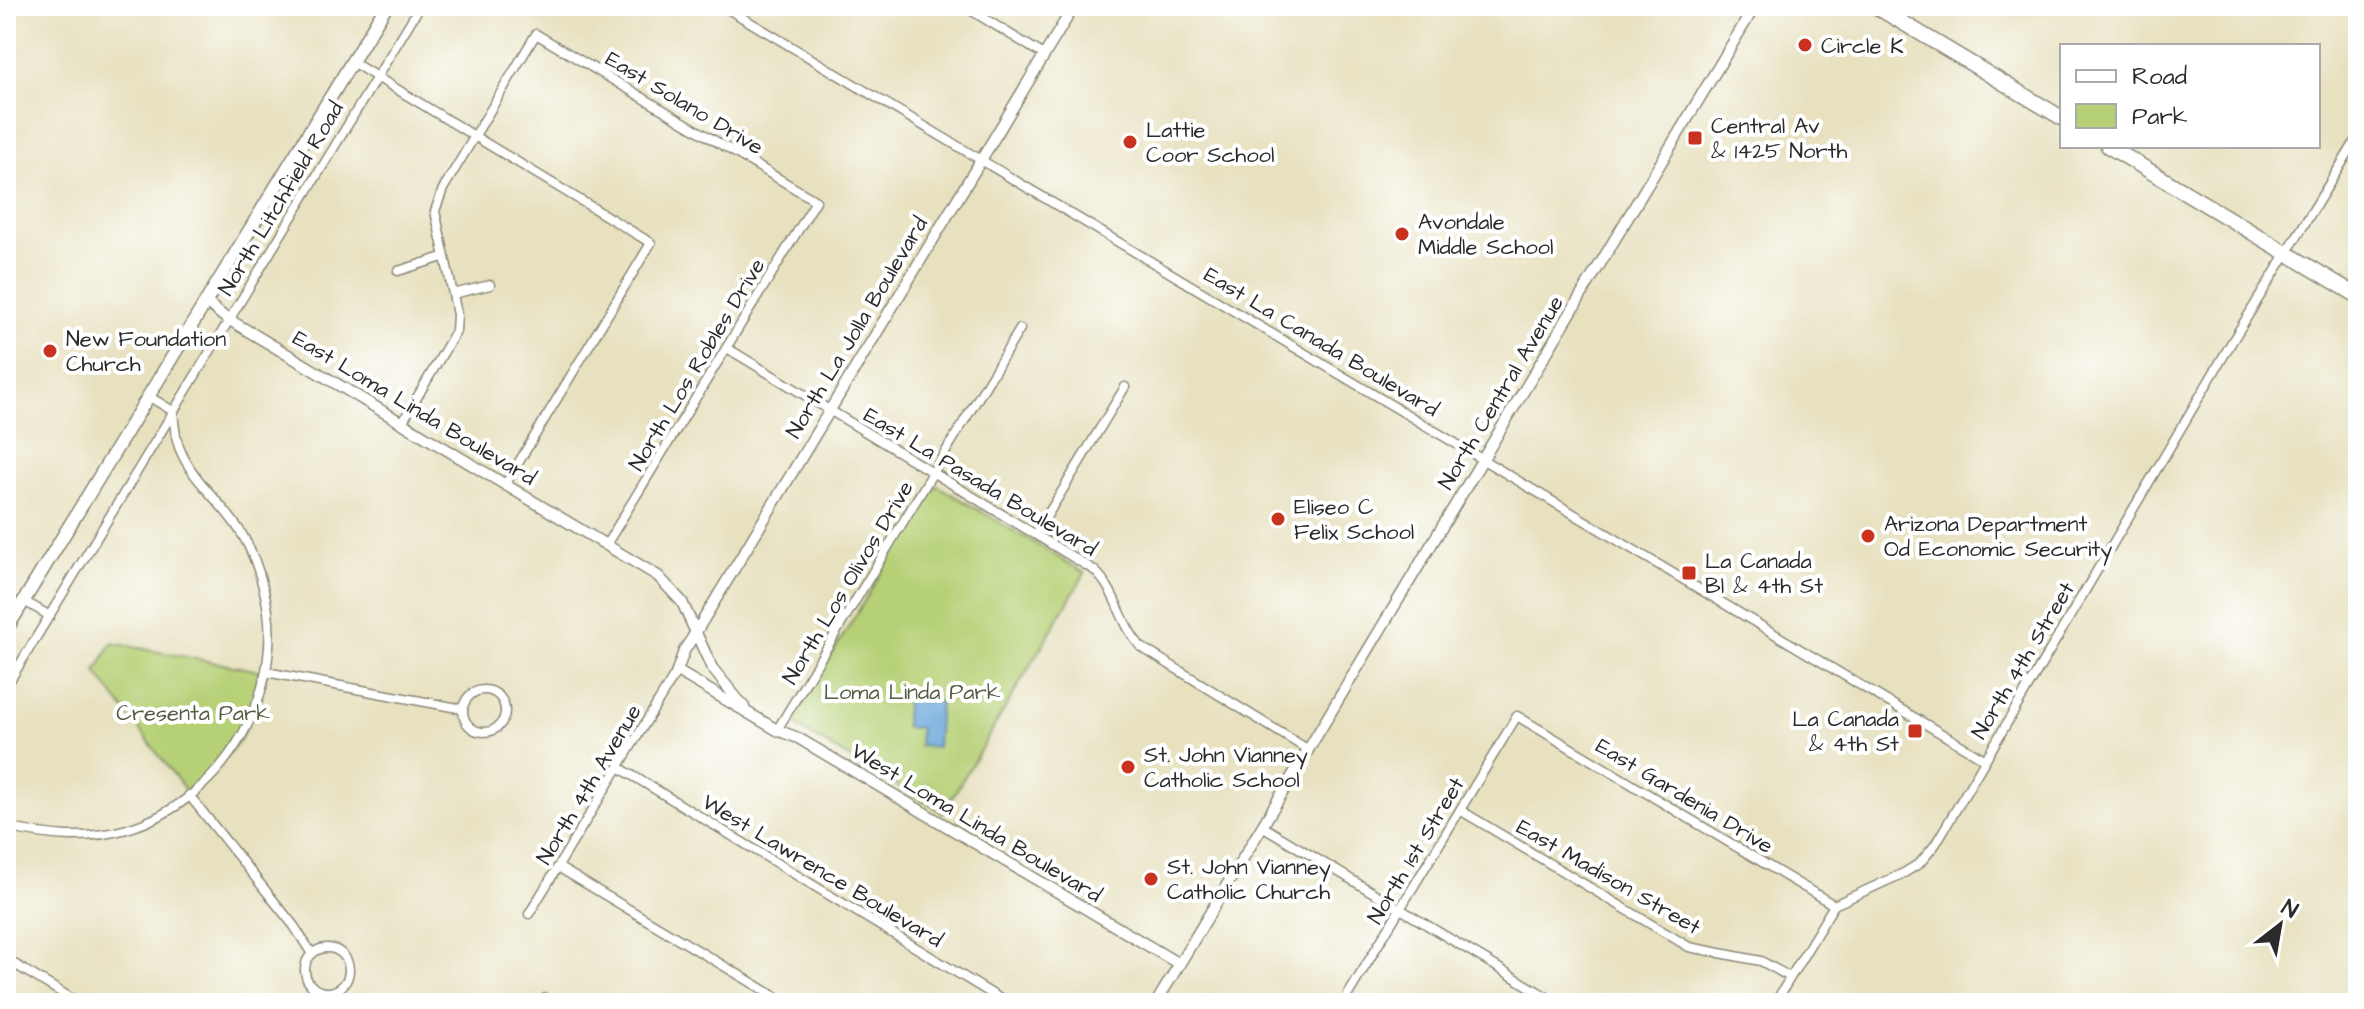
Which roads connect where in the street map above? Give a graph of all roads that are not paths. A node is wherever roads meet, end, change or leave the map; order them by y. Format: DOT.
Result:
graph roads {
  1 [pos="386,6"];
  2 [pos="420,6"];
  3 [pos="723,6"];
  4 [pos="964,6"];
  5 [pos="1074,6"];
  6 [pos="1755,6"];
  7 [pos="1875,6"];
  8 [pos="1044,55"];
  9 [pos="352,62"];
  10 [pos="376,77"];
  11 [pos="2060,117"];
  12 [pos="475,137"];
  13 [pos="2358,137"];
  14 [pos="2111,148"];
  15 [pos="981,160"];
  16 [pos="816,201"];
  17 [pos="2286,253"];
  18 [pos="443,257"];
  19 [pos="398,271"];
  20 [pos="490,285"];
  21 [pos="453,294"];
  22 [pos="2358,296"];
  23 [pos="205,301"];
  24 [pos="229,319"];
  25 [pos="1020,329"];
  26 [pos="727,348"];
  27 [pos="1125,387"];
  28 [pos="148,396"];
  29 [pos="829,410"];
  30 [pos="173,411"];
  31 [pos="402,423"];
  32 [pos="1484,459"];
  33 [pos="934,473"];
  34 [pos="505,485"];
  35 [pos="1036,534"];
  36 [pos="606,545"];
  37 [pos="24,601"];
  38 [pos="50,616"];
  39 [pos="6,630"];
  40 [pos="696,632"];
  41 [pos="677,671"];
  42 [pos="266,672"];
  43 [pos="6,687"];
  44 [pos="463,709"];
  45 [pos="1517,716"];
  46 [pos="754,717"];
  47 [pos="777,730"];
  48 [pos="1307,749"];
  49 [pos="1984,759"];
  50 [pos="620,768"];
  51 [pos="189,795"];
  52 [pos="1460,810"];
  53 [pos="1262,826"];
  54 [pos="6,827"];
  55 [pos="558,867"];
  56 [pos="1834,905"];
  57 [pos="1399,910"];
  58 [pos="529,914"];
  59 [pos="312,954"];
  60 [pos="6,959"];
  61 [pos="1179,964"];
  62 [pos="1790,977"];
  63 [pos="79,1003"];
  64 [pos="786,1003"];
  65 [pos="1007,1003"];
  66 [pos="1156,1003"];
  67 [pos="1343,1003"];
  68 [pos="1557,1003"];
  69 [pos="1775,1003"];
  1 -- 9 [label="main road, North Litchfield Road"];
  2 -- 10 [label="street, North Litchfield Road"];
  3 -- 15 [label="street, East La Canada Boulevard"];
  4 -- 8 [label="street"];
  5 -- 8 [label="street, North La Jolla Boulevard"];
  6 -- 32 [label="street, North Central Avenue"];
  7 -- 11 [label="main road"];
  8 -- 15 [label="street, North La Jolla Boulevard"];
  9 -- 10 [label="street"];
  9 -- 23 [label="main road, North Litchfield Road"];
  10 -- 12 [label="street"];
  10 -- 24 [label="street, North Litchfield Road"];
  12 -- 16 [label="street, East Solano Drive"];
  12 -- 18 [label="street"];
  12 -- 34 [label="street"];
  13 -- 17 [label="street, North 4th Street"];
  14 -- 17 [label="main road"];
  15 -- 29 [label="street, North La Jolla Boulevard"];
  15 -- 32 [label="street, East La Canada Boulevard"];
  16 -- 26 [label="street, North Los Robles Drive"];
  17 -- 22 [label="main road"];
  17 -- 49 [label="street, North 4th Street"];
  18 -- 19 [label="street"];
  18 -- 21 [label="street"];
  20 -- 21 [label="street"];
  21 -- 31 [label="street"];
  23 -- 24 [label="street, East Loma Linda Boulevard"];
  23 -- 28 [label="main road, North Litchfield Road"];
  24 -- 30 [label="street, North Litchfield Road"];
  24 -- 31 [label="street, East Loma Linda Boulevard"];
  25 -- 33 [label="street, North Los Olivos Drive"];
  26 -- 29 [label="street, East La Pasada Boulevard"];
  26 -- 36 [label="street, North Los Robles Drive"];
  27 -- 35 [label="street"];
  28 -- 30 [label="street"];
  28 -- 37 [label="main road, North Litchfield Road"];
  29 -- 33 [label="street, East La Pasada Boulevard"];
  29 -- 40 [label="street, North La Jolla Boulevard"];
  30 -- 38 [label="street, North Litchfield Road"];
  30 -- 42 [label="street"];
  31 -- 34 [label="street, East Loma Linda Boulevard"];
  32 -- 48 [label="street, North Central Avenue"];
  32 -- 49 [label="street, East La Canada Boulevard"];
  33 -- 35 [label="street, East La Pasada Boulevard"];
  33 -- 47 [label="street, North Los Olivos Drive"];
  34 -- 36 [label="street, East Loma Linda Boulevard"];
  35 -- 48 [label="street, East La Pasada Boulevard"];
  36 -- 40 [label="street, West Loma Linda Boulevard"];
  37 -- 38 [label="street"];
  37 -- 39 [label="main road, North Litchfield Road"];
  38 -- 43 [label="street, North Litchfield Road"];
  40 -- 41 [label="street, North La Jolla Boulevard"];
  40 -- 46 [label="street, West Loma Linda Boulevard"];
  41 -- 46 [label="street, West Loma Linda Boulevard"];
  41 -- 50 [label="street, North 4th Avenue"];
  42 -- 44 [label="street"];
  42 -- 51 [label="street"];
  44 -- 44 [label="street"];
  45 -- 52 [label="street, North 1st Street"];
  45 -- 56 [label="street, East Gardenia Drive"];
  46 -- 47 [label="street, West Loma Linda Boulevard"];
  47 -- 61 [label="street, West Loma Linda Boulevard"];
  48 -- 53 [label="street, North Central Avenue"];
  49 -- 56 [label="street, North 4th Street"];
  50 -- 55 [label="street, North 4th Avenue"];
  50 -- 65 [label="street, West Lawrence Boulevard"];
  51 -- 54 [label="street"];
  51 -- 59 [label="street"];
  52 -- 57 [label="street, North 1st Street"];
  52 -- 62 [label="street, East Madison Street"];
  53 -- 57 [label="street"];
  53 -- 61 [label="street, North Central Avenue"];
  55 -- 58 [label="street, North 4th Avenue"];
  55 -- 64 [label="street"];
  56 -- 62 [label="street"];
  57 -- 67 [label="street, North 1st Street"];
  57 -- 68 [label="street"];
  59 -- 59 [label="street"];
  60 -- 63 [label="street"];
  61 -- 66 [label="street, North Central Avenue"];
  62 -- 69 [label="street"];
}
